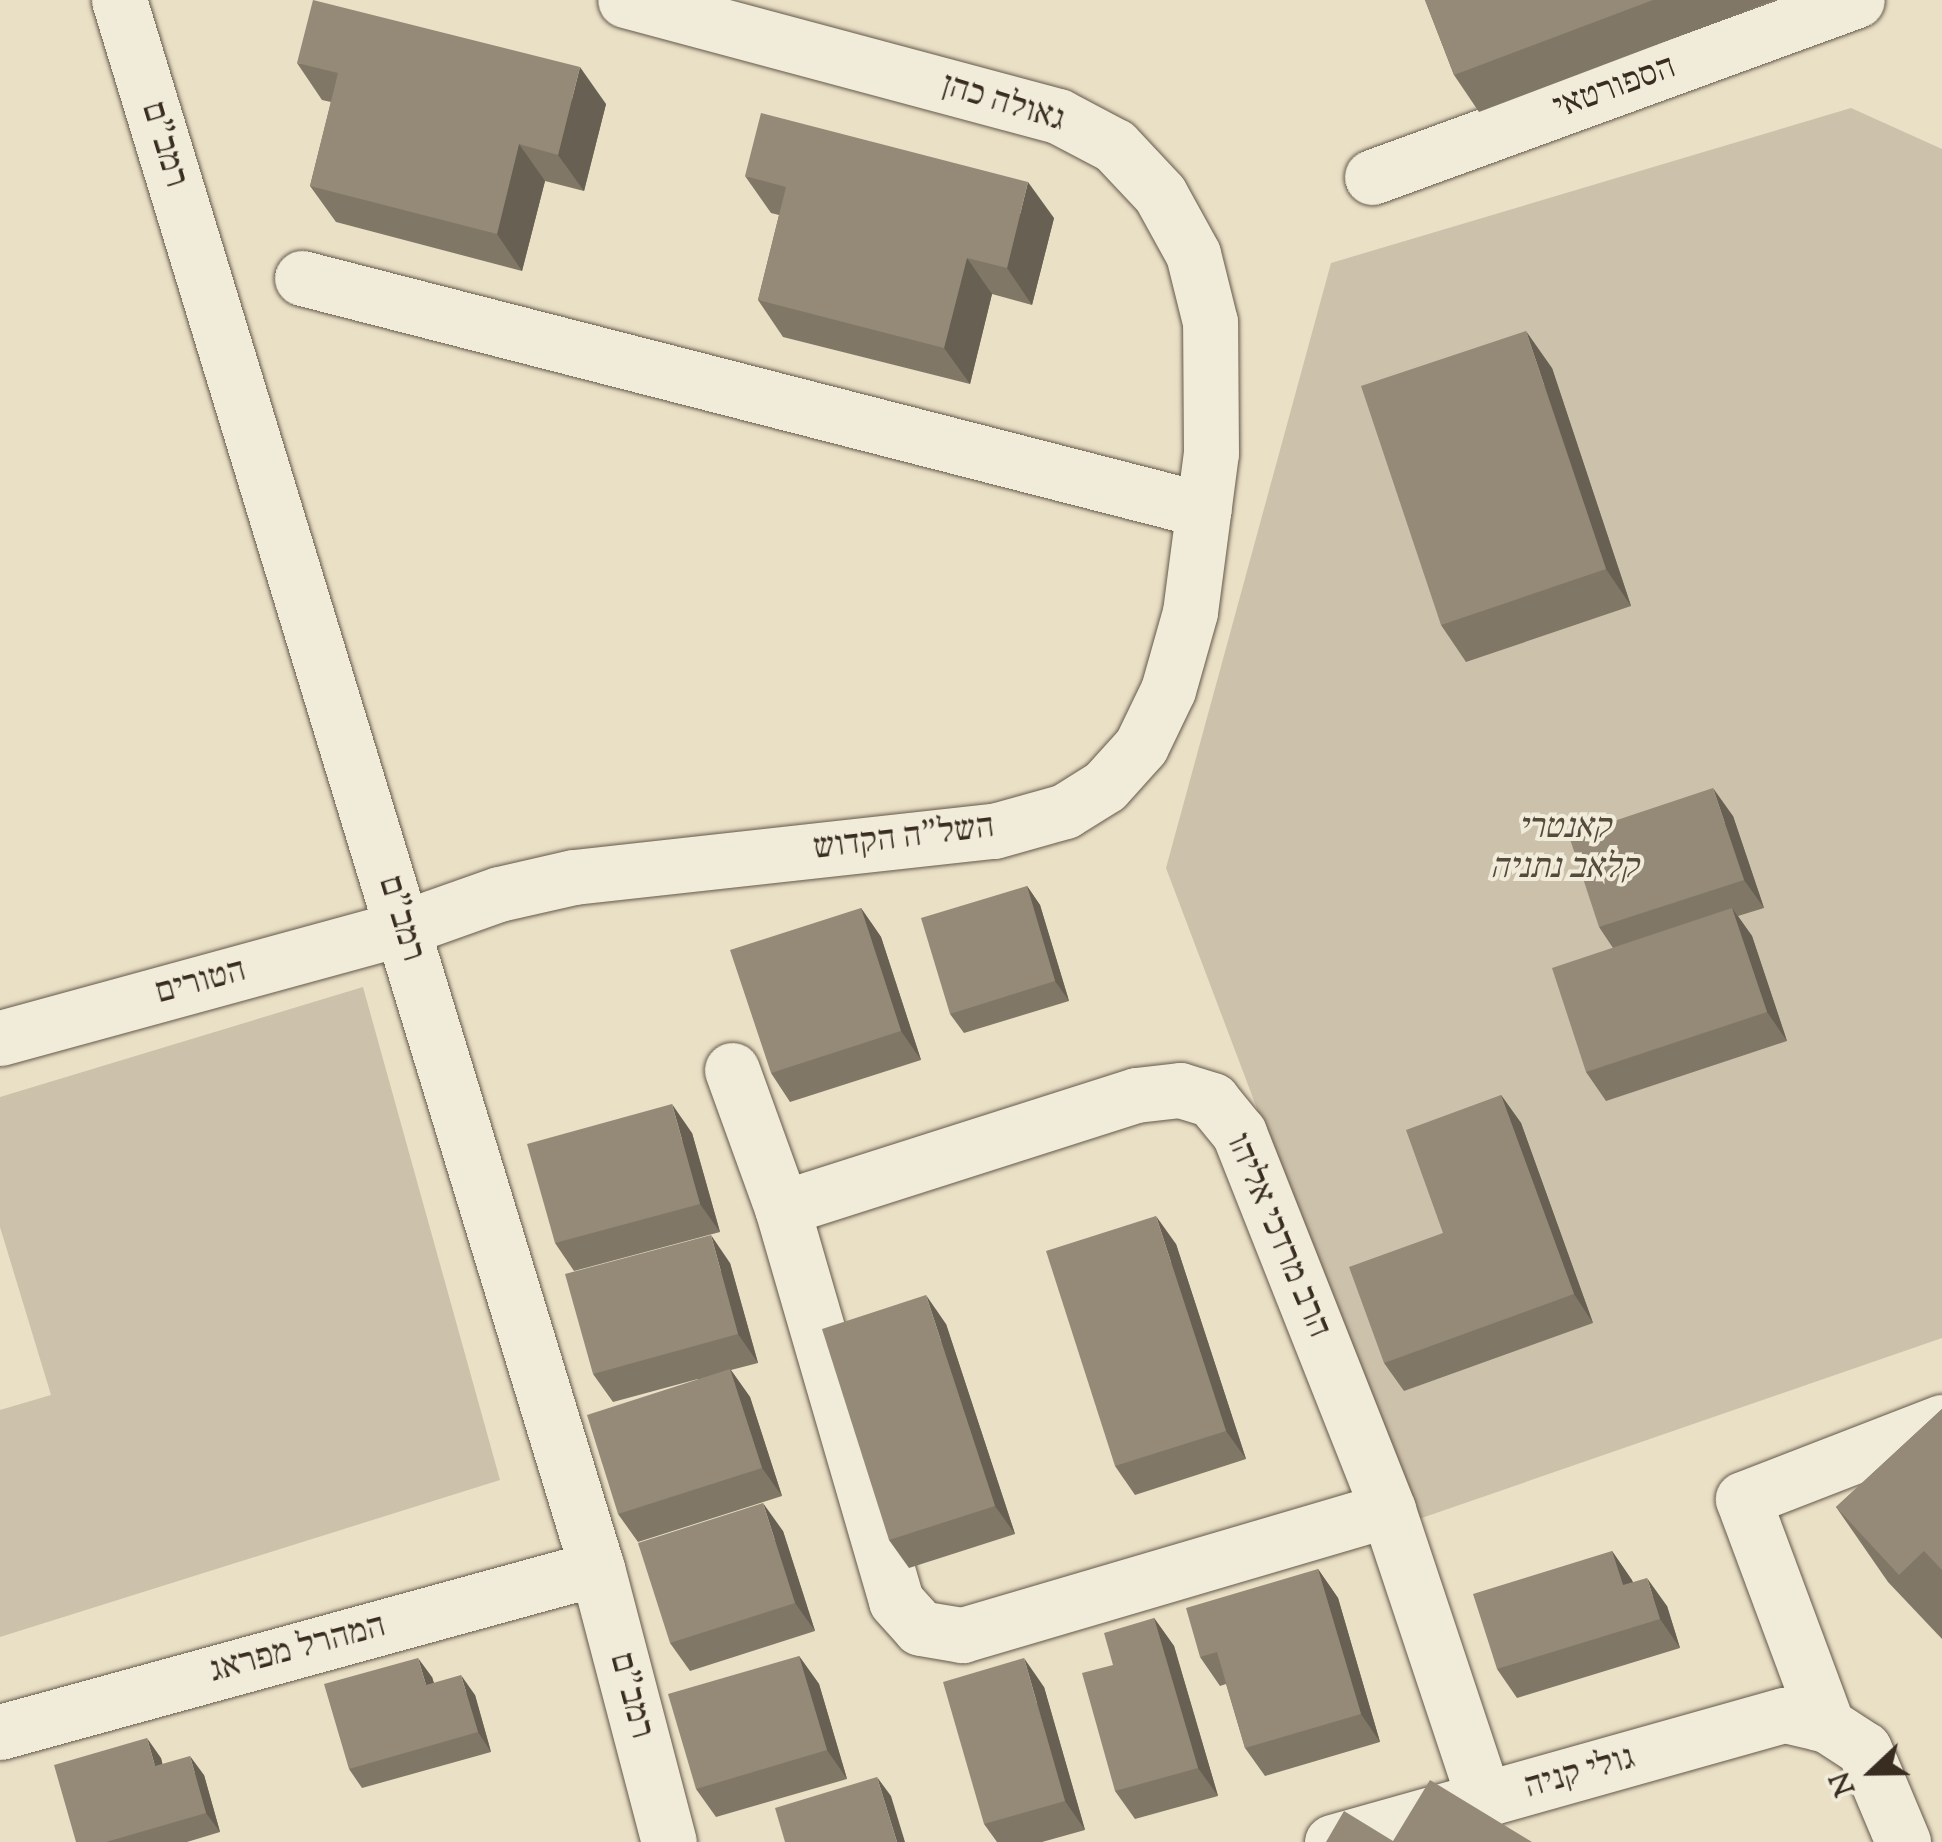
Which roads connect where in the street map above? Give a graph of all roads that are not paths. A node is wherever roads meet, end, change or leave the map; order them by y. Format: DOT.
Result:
graph roads {
  1 [pos="119,0"];
  2 [pos="625,0"];
  3 [pos="1857,0"];
  4 [pos="1372,177"];
  5 [pos="302,278"];
  6 [pos="1204,510"];
  7 [pos="403,928"];
  8 [pos="0,1038"];
  9 [pos="732,1070"];
  10 [pos="782,1208"];
  11 [pos="1942,1422"];
  12 [pos="1388,1510"];
  13 [pos="596,1568"];
  14 [pos="1827,1725"];
  15 [pos="0,1732"];
  16 [pos="1485,1801"];
  17 [pos="669,1842"];
  18 [pos="1332,1842"];
  19 [pos="1903,1842"];
  1 -- 7 [label="street, רמב\"ם"];
  2 -- 6 [label="street, גאולה כהן"];
  3 -- 4 [label="street, הספורטאי"];
  5 -- 6 [label="street"];
  6 -- 7 [label="street, השל\"ה הקדוש"];
  7 -- 8 [label="street, הטורים"];
  7 -- 13 [label="street, רמב\"ם"];
  9 -- 10 [label="street"];
  10 -- 12 [label="street, הרב מרדכי אליהו"];
  10 -- 12 [label="street"];
  11 -- 14 [label="street"];
  12 -- 16 [label="street, הרב מרדכי אליהו"];
  13 -- 15 [label="street, המהרל מפראג"];
  13 -- 17 [label="street, רמב\"ם"];
  14 -- 16 [label="street, גולי קניה"];
  14 -- 19 [label="street"];
  16 -- 18 [label="street, גולי קניה"];
}
